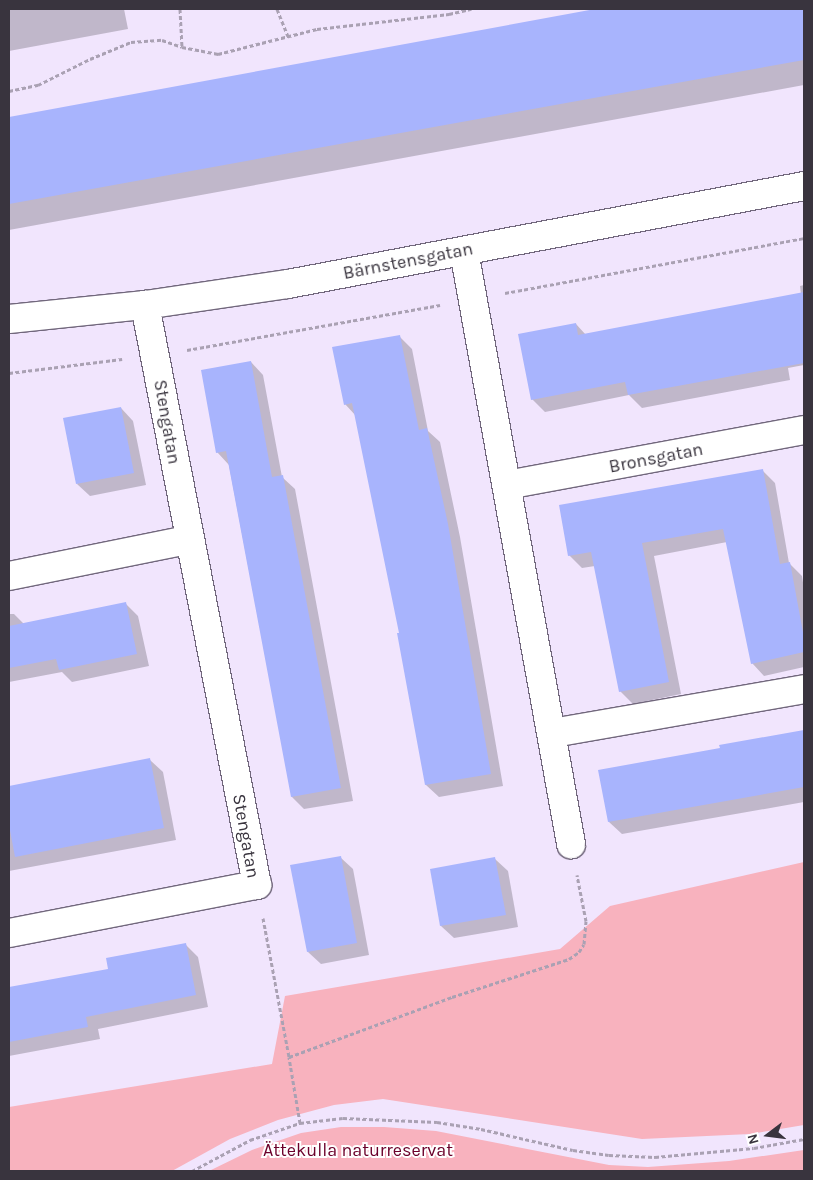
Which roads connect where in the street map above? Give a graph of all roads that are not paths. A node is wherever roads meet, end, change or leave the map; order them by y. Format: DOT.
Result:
graph roads {
  1 [pos="804,186"];
  2 [pos="464,251"];
  3 [pos="145,305"];
  4 [pos="9,320"];
  5 [pos="804,430"];
  6 [pos="507,485"];
  7 [pos="188,540"];
  8 [pos="9,576"];
  9 [pos="804,689"];
  10 [pos="553,733"];
  11 [pos="571,844"];
  12 [pos="9,933"];
  1 -- 2 [label="street, Bärnstensgatan"];
  2 -- 3 [label="street, Bärnstensgatan"];
  2 -- 6 [label="street"];
  3 -- 4 [label="street, Bärnstensgatan"];
  3 -- 7 [label="street, Stengatan"];
  5 -- 6 [label="street, Bronsgatan"];
  6 -- 10 [label="street"];
  7 -- 8 [label="street"];
  7 -- 12 [label="street, Stengatan"];
  9 -- 10 [label="street"];
  10 -- 11 [label="street"];
}
